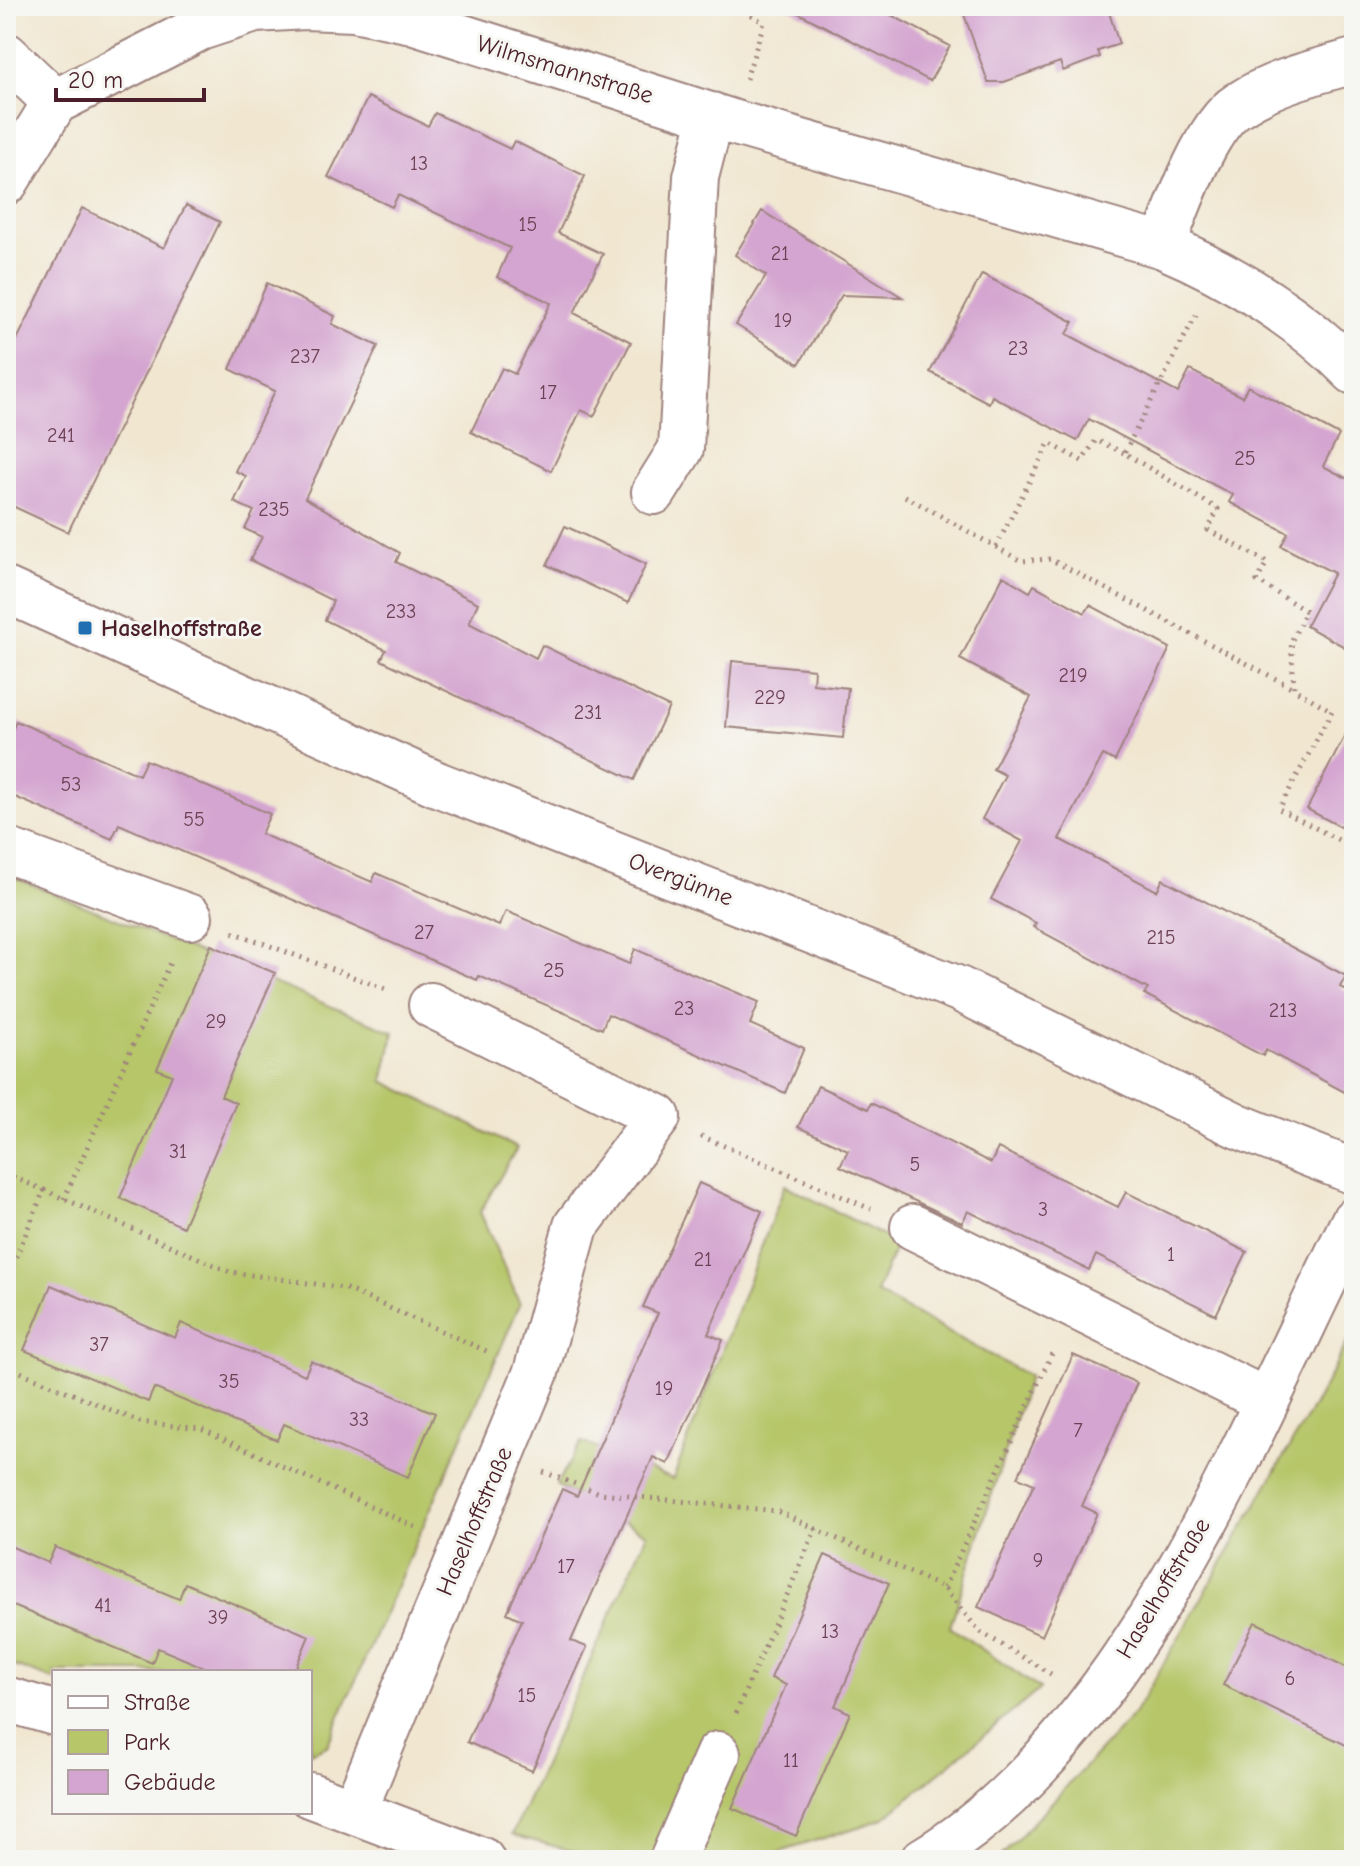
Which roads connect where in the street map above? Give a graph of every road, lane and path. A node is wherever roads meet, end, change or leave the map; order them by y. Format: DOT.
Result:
graph roads {
  1 [pos="738,6"];
  2 [pos="6,55"];
  3 [pos="1354,61"];
  4 [pos="745,82"];
  5 [pos="55,102"];
  6 [pos="712,115"];
  7 [pos="6,182"];
  8 [pos="1163,246"];
  9 [pos="1187,331"];
  10 [pos="1354,372"];
  11 [pos="1124,453"];
  12 [pos="654,492"];
  13 [pos="905,496"];
  14 [pos="996,547"];
  15 [pos="6,590"];
  16 [pos="1294,689"];
  17 [pos="1354,848"];
  18 [pos="6,850"];
  19 [pos="190,917"];
  20 [pos="415,1000"];
  21 [pos="658,1117"];
  22 [pos="1354,1172"];
  23 [pos="6,1174"];
  24 [pos="44,1190"];
  25 [pos="64,1199"];
  26 [pos="1354,1220"];
  27 [pos="913,1227"];
  28 [pos="6,1281"];
  29 [pos="1073,1306"];
  30 [pos="6,1366"];
  31 [pos="536,1372"];
  32 [pos="1265,1400"];
  33 [pos="501,1456"];
  34 [pos="816,1528"];
  35 [pos="461,1548"];
  36 [pos="944,1588"];
  37 [pos="6,1699"];
  38 [pos="1094,1699"];
  39 [pos="52,1712"];
  40 [pos="718,1754"];
  41 [pos="312,1796"];
  42 [pos="355,1809"];
  43 [pos="482,1860"];
  44 [pos="672,1860"];
  45 [pos="923,1860"];
  1 -- 4 [label="path"];
  2 -- 5 [label="street"];
  3 -- 8 [label="street"];
  5 -- 6 [label="street, Wilmsmannstraße"];
  5 -- 7 [label="street"];
  6 -- 8 [label="street, Wilmsmannstraße"];
  6 -- 12 [label="street"];
  8 -- 10 [label="street, Wilmsmannstraße"];
  9 -- 11 [label="path"];
  11 -- 14 [label="path"];
  11 -- 16 [label="path"];
  13 -- 14 [label="path"];
  14 -- 16 [label="path"];
  15 -- 22 [label="street, Overgünne"];
  16 -- 17 [label="path"];
  18 -- 19 [label="street"];
  19 -- 20 [label="path"];
  19 -- 25 [label="path"];
  20 -- 21 [label="street"];
  21 -- 27 [label="path"];
  21 -- 31 [label="street, Haselhoffstraße"];
  23 -- 24 [label="path"];
  24 -- 25 [label="path"];
  24 -- 28 [label="path"];
  25 -- 31 [label="path"];
  26 -- 32 [label="street, Haselhoffstraße"];
  27 -- 29 [label="street"];
  29 -- 32 [label="street"];
  29 -- 36 [label="path"];
  30 -- 35 [label="path"];
  31 -- 33 [label="street, Haselhoffstraße"];
  32 -- 38 [label="street, Haselhoffstraße"];
  33 -- 34 [label="path"];
  33 -- 35 [label="street, Haselhoffstraße"];
  34 -- 36 [label="path"];
  34 -- 40 [label="path"];
  35 -- 42 [label="street, Haselhoffstraße"];
  36 -- 38 [label="path"];
  37 -- 39 [label="street"];
  38 -- 45 [label="street, Haselhoffstraße"];
  40 -- 44 [label="street"];
  41 -- 42 [label="street"];
  42 -- 43 [label="street"];
}
